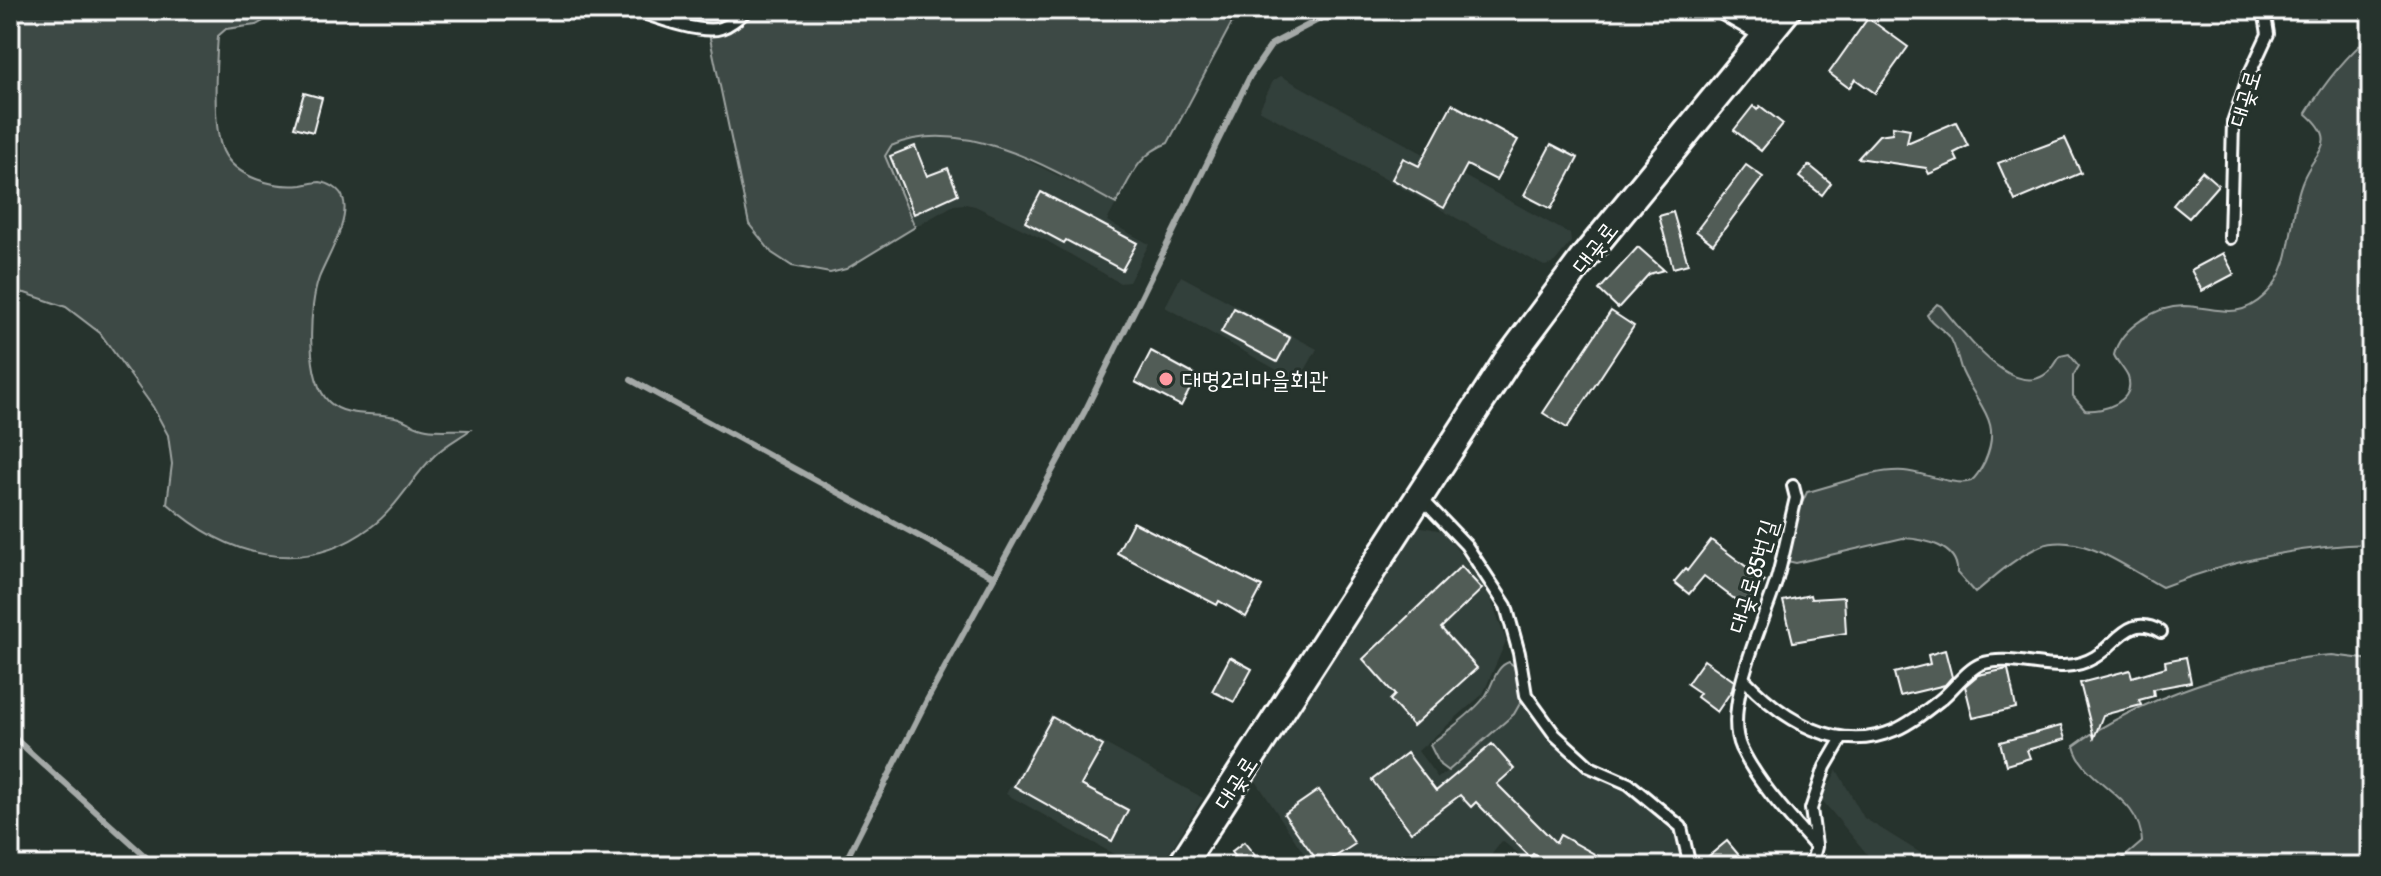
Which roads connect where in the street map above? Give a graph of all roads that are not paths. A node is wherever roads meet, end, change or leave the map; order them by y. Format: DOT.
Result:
graph roads {
  1 [pos="635,10"];
  2 [pos="747,10"];
  3 [pos="1725,10"];
  4 [pos="1787,10"];
  5 [pos="2264,10"];
  6 [pos="1767,34"];
  7 [pos="2230,238"];
  8 [pos="1793,486"];
  9 [pos="1418,496"];
  10 [pos="2161,632"];
  11 [pos="1744,679"];
  12 [pos="1842,738"];
  13 [pos="1816,847"];
  14 [pos="1181,866"];
  15 [pos="1690,866"];
  16 [pos="1811,866"];
  1 -- 2 [label="lane"];
  3 -- 6 [label="street"];
  4 -- 6 [label="street, 대곶로"];
  5 -- 7 [label="lane, 대곶로"];
  6 -- 9 [label="street, 대곶로"];
  8 -- 11 [label="lane, 대곶로85번길"];
  9 -- 14 [label="street, 대곶로"];
  9 -- 15 [label="lane"];
  10 -- 12 [label="lane"];
  11 -- 12 [label="lane"];
  11 -- 13 [label="lane, 대곶로85번길"];
  12 -- 13 [label="lane"];
  13 -- 16 [label="lane"];
}
